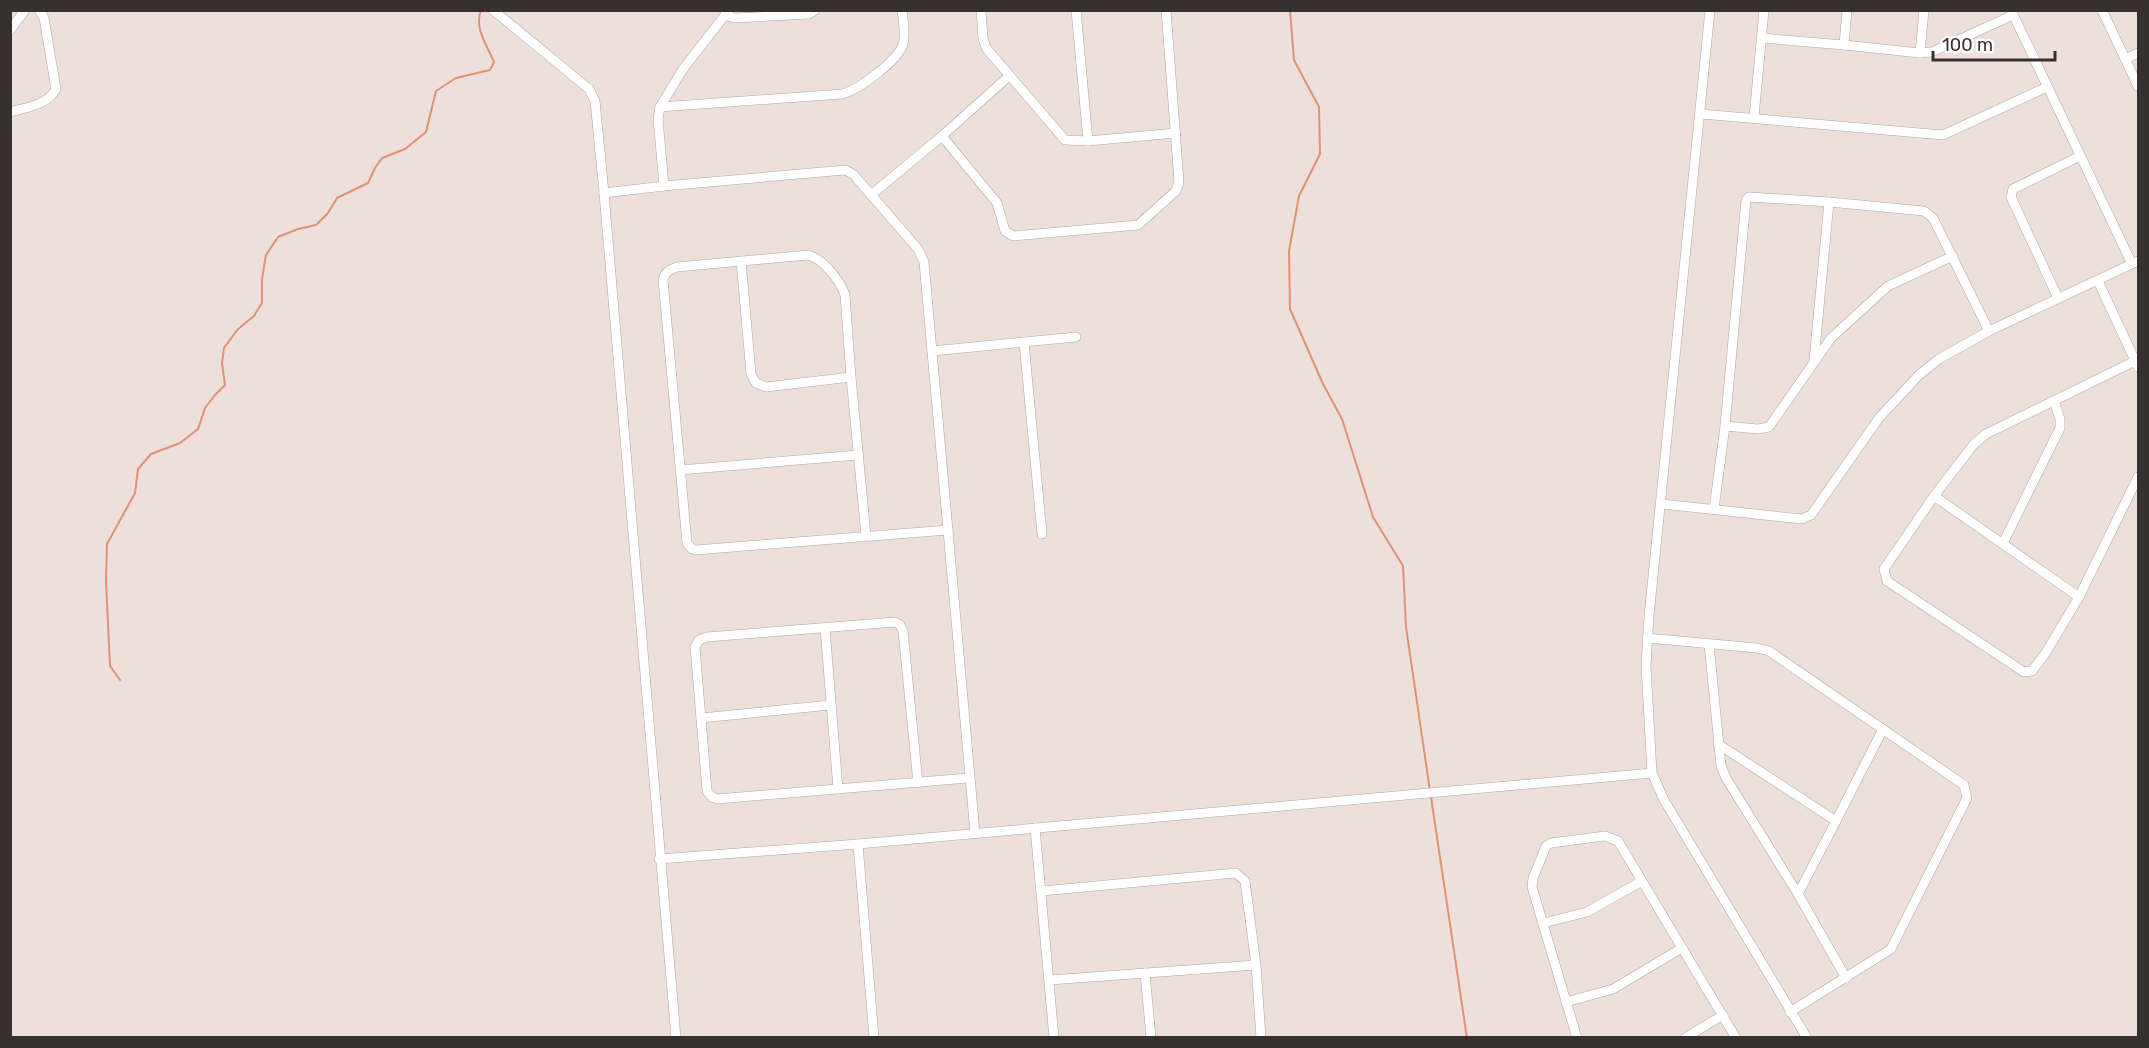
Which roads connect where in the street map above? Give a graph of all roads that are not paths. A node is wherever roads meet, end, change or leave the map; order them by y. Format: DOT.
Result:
graph roads {
  1 [pos="25,10"];
  2 [pos="39,10"];
  3 [pos="493,10"];
  4 [pos="815,10"];
  5 [pos="902,10"];
  6 [pos="981,10"];
  7 [pos="1076,10"];
  8 [pos="1166,10"];
  9 [pos="1710,10"];
  10 [pos="1764,10"];
  11 [pos="1847,10"];
  12 [pos="1924,10"];
  13 [pos="2102,10"];
  14 [pos="727,13"];
  15 [pos="2012,13"];
  16 [pos="10,30"];
  17 [pos="1761,38"];
  18 [pos="1844,45"];
  19 [pos="1920,53"];
  20 [pos="2139,53"];
  21 [pos="2126,59"];
  22 [pos="1009,76"];
  23 [pos="2139,86"];
  24 [pos="2047,87"];
  25 [pos="660,107"];
  26 [pos="10,112"];
  27 [pos="1701,114"];
  28 [pos="1754,117"];
  29 [pos="1176,133"];
  30 [pos="942,136"];
  31 [pos="1088,141"];
  32 [pos="2080,156"];
  33 [pos="664,186"];
  34 [pos="604,193"];
  35 [pos="871,195"];
  36 [pos="1829,202"];
  37 [pos="1953,256"];
  38 [pos="741,261"];
  39 [pos="2135,263"];
  40 [pos="2098,281"];
  41 [pos="2058,298"];
  42 [pos="1989,331"];
  43 [pos="1076,337"];
  44 [pos="1024,342"];
  45 [pos="932,351"];
  46 [pos="1813,364"];
  47 [pos="2137,364"];
  48 [pos="851,377"];
  49 [pos="2054,401"];
  50 [pos="1725,426"];
  51 [pos="858,454"];
  52 [pos="680,470"];
  53 [pos="2139,477"];
  54 [pos="1934,496"];
  55 [pos="1662,504"];
  56 [pos="1714,509"];
  57 [pos="948,530"];
  58 [pos="1042,534"];
  59 [pos="866,537"];
  60 [pos="2003,543"];
  61 [pos="2079,597"];
  62 [pos="825,628"];
  63 [pos="1647,638"];
  64 [pos="1709,644"];
  65 [pos="830,705"];
  66 [pos="701,718"];
  67 [pos="1883,729"];
  68 [pos="1718,744"];
  69 [pos="1652,773"];
  70 [pos="968,778"];
  71 [pos="918,783"];
  72 [pos="838,789"];
  73 [pos="1836,821"];
  74 [pos="1035,828"];
  75 [pos="975,833"];
  76 [pos="858,844"];
  77 [pos="659,859"];
  78 [pos="1642,881"];
  79 [pos="1042,891"];
  80 [pos="1798,894"];
  81 [pos="1544,923"];
  82 [pos="1682,948"];
  83 [pos="1256,964"];
  84 [pos="1145,973"];
  85 [pos="1846,978"];
  86 [pos="1050,980"];
  87 [pos="1566,1002"];
  88 [pos="1790,1012"];
  89 [pos="1722,1015"];
  90 [pos="676,1038"];
  91 [pos="874,1038"];
  92 [pos="1054,1038"];
  93 [pos="1151,1038"];
  94 [pos="1261,1038"];
  95 [pos="1577,1038"];
  96 [pos="1685,1038"];
  97 [pos="1736,1038"];
  98 [pos="1807,1038"];
  1 -- 16 [label="street"];
  2 -- 26 [label="street"];
  3 -- 34 [label="street"];
  4 -- 14 [label="street"];
  5 -- 25 [label="street"];
  6 -- 22 [label="street"];
  7 -- 31 [label="street"];
  8 -- 29 [label="street"];
  9 -- 27 [label="street"];
  10 -- 17 [label="street"];
  11 -- 18 [label="street"];
  12 -- 19 [label="street"];
  13 -- 21 [label="street"];
  14 -- 25 [label="street"];
  15 -- 19 [label="street"];
  15 -- 24 [label="street"];
  17 -- 18 [label="street"];
  17 -- 28 [label="street"];
  18 -- 19 [label="street"];
  20 -- 21 [label="street"];
  21 -- 23 [label="street"];
  22 -- 30 [label="street"];
  22 -- 31 [label="street"];
  24 -- 28 [label="street"];
  24 -- 32 [label="street"];
  25 -- 33 [label="street"];
  27 -- 28 [label="street"];
  27 -- 55 [label="street"];
  29 -- 30 [label="street"];
  29 -- 31 [label="street"];
  30 -- 35 [label="street"];
  32 -- 39 [label="street"];
  32 -- 41 [label="street"];
  33 -- 34 [label="street"];
  33 -- 35 [label="street"];
  34 -- 77 [label="street"];
  35 -- 45 [label="street"];
  36 -- 37 [label="street"];
  36 -- 46 [label="street"];
  36 -- 50 [label="street"];
  37 -- 42 [label="street"];
  37 -- 46 [label="street"];
  38 -- 48 [label="street"];
  38 -- 48 [label="street"];
  38 -- 52 [label="street"];
  39 -- 40 [label="street"];
  40 -- 41 [label="street"];
  40 -- 47 [label="street"];
  41 -- 42 [label="street"];
  42 -- 56 [label="street"];
  43 -- 44 [label="street"];
  44 -- 45 [label="street"];
  44 -- 58 [label="street"];
  45 -- 57 [label="street"];
  46 -- 50 [label="street"];
  47 -- 49 [label="street"];
  48 -- 51 [label="street"];
  49 -- 54 [label="street"];
  49 -- 60 [label="street"];
  50 -- 56 [label="street"];
  51 -- 52 [label="street"];
  51 -- 59 [label="street"];
  52 -- 59 [label="street"];
  53 -- 61 [label="street"];
  54 -- 60 [label="street"];
  54 -- 61 [label="street"];
  55 -- 56 [label="street"];
  55 -- 63 [label="street"];
  57 -- 59 [label="street"];
  57 -- 70 [label="street"];
  60 -- 61 [label="street"];
  62 -- 65 [label="street"];
  62 -- 66 [label="street"];
  62 -- 71 [label="street"];
  63 -- 64 [label="street"];
  63 -- 69 [label="street"];
  64 -- 67 [label="street"];
  64 -- 68 [label="street"];
  65 -- 66 [label="street"];
  65 -- 72 [label="street"];
  66 -- 72 [label="street"];
  67 -- 73 [label="street"];
  67 -- 85 [label="street"];
  68 -- 73 [label="street"];
  68 -- 80 [label="street"];
  69 -- 74 [label="street"];
  69 -- 88 [label="street"];
  70 -- 71 [label="street"];
  70 -- 75 [label="street"];
  71 -- 72 [label="street"];
  73 -- 80 [label="street"];
  74 -- 75 [label="street"];
  74 -- 79 [label="street"];
  75 -- 76 [label="street"];
  76 -- 77 [label="street"];
  76 -- 91 [label="street"];
  77 -- 90 [label="street"];
  78 -- 81 [label="street"];
  78 -- 81 [label="street"];
  78 -- 82 [label="street"];
  79 -- 83 [label="street"];
  79 -- 86 [label="street"];
  80 -- 85 [label="street"];
  81 -- 87 [label="street"];
  82 -- 87 [label="street"];
  82 -- 89 [label="street"];
  83 -- 84 [label="street"];
  83 -- 94 [label="street"];
  84 -- 86 [label="street"];
  84 -- 93 [label="street"];
  85 -- 88 [label="street"];
  86 -- 92 [label="street"];
  87 -- 95 [label="street"];
  88 -- 98 [label="street"];
  89 -- 96 [label="street"];
  89 -- 97 [label="street"];
}
